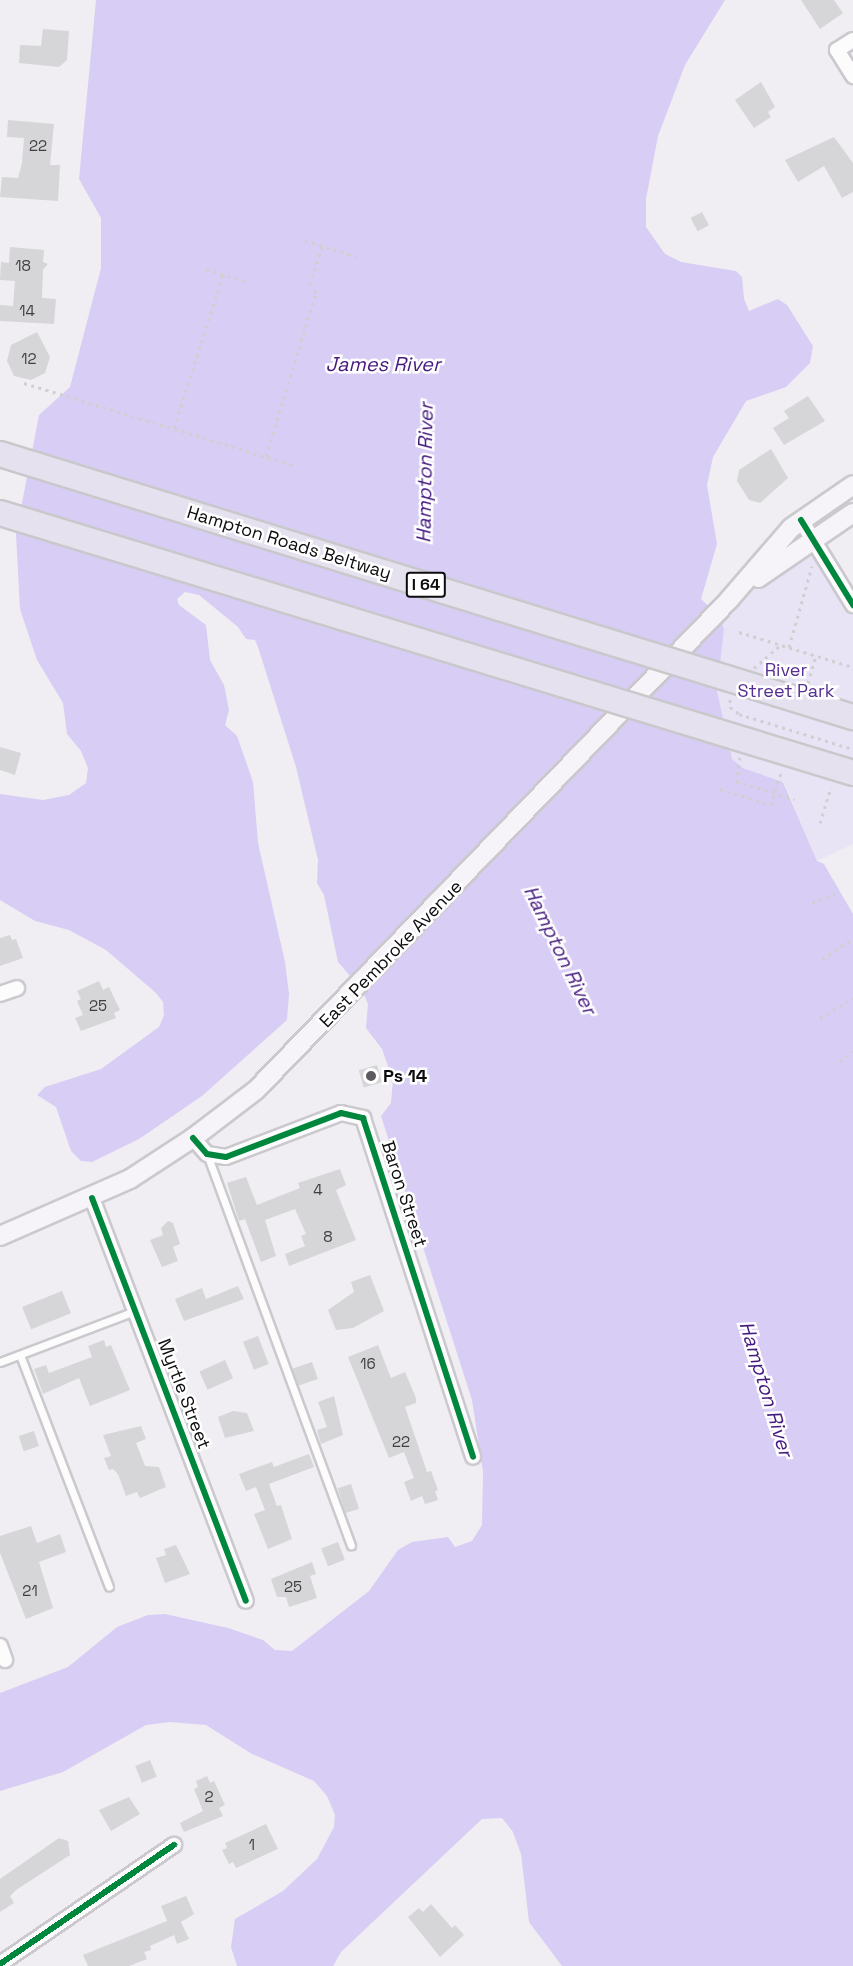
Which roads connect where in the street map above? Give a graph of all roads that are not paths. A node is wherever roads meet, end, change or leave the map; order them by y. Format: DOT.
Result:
graph roads {
  1 [pos="853,40"];
  2 [pos="853,76"];
  3 [pos="0,454"];
  4 [pos="853,485"];
  5 [pos="0,513"];
  6 [pos="853,513"];
  7 [pos="801,520"];
  8 [pos="813,539"];
  9 [pos="728,601"];
  10 [pos="853,605"];
  11 [pos="853,717"];
  12 [pos="853,773"];
  13 [pos="17,988"];
  14 [pos="0,993"];
  15 [pos="193,1138"];
  16 [pos="207,1154"];
  17 [pos="92,1198"];
  18 [pos="0,1236"];
  19 [pos="136,1311"];
  20 [pos="20,1355"];
  21 [pos="0,1362"];
  22 [pos="473,1457"];
  23 [pos="351,1545"];
  24 [pos="109,1587"];
  25 [pos="246,1601"];
  26 [pos="0,1646"];
  27 [pos="5,1660"];
  28 [pos="174,1845"];
  29 [pos="0,1964"];
  1 -- 2 [label="street"];
  3 -- 11 [label="highway, Hampton Roads Beltway / I 64, bridge"];
  4 -- 7 [label="main road, East Pembroke Avenue"];
  5 -- 12 [label="highway, bridge"];
  6 -- 8 [label="main road, East Pembroke Avenue"];
  7 -- 8 [label="street"];
  7 -- 9 [label="main road, East Pembroke Avenue"];
  8 -- 9 [label="main road, East Pembroke Avenue"];
  8 -- 10 [label="street"];
  9 -- 15 [label="main road, East Pembroke Avenue, bridge"];
  13 -- 14 [label="street"];
  15 -- 16 [label="street"];
  15 -- 17 [label="main road, East Pembroke Avenue"];
  16 -- 22 [label="street, Baron Street"];
  16 -- 23 [label="lane"];
  17 -- 18 [label="main road, East Pembroke Avenue"];
  17 -- 19 [label="street, Myrtle Street"];
  19 -- 20 [label="lane"];
  19 -- 25 [label="street, Myrtle Street"];
  20 -- 21 [label="lane"];
  20 -- 24 [label="lane"];
  26 -- 27 [label="street"];
  28 -- 29 [label="street"];
}
